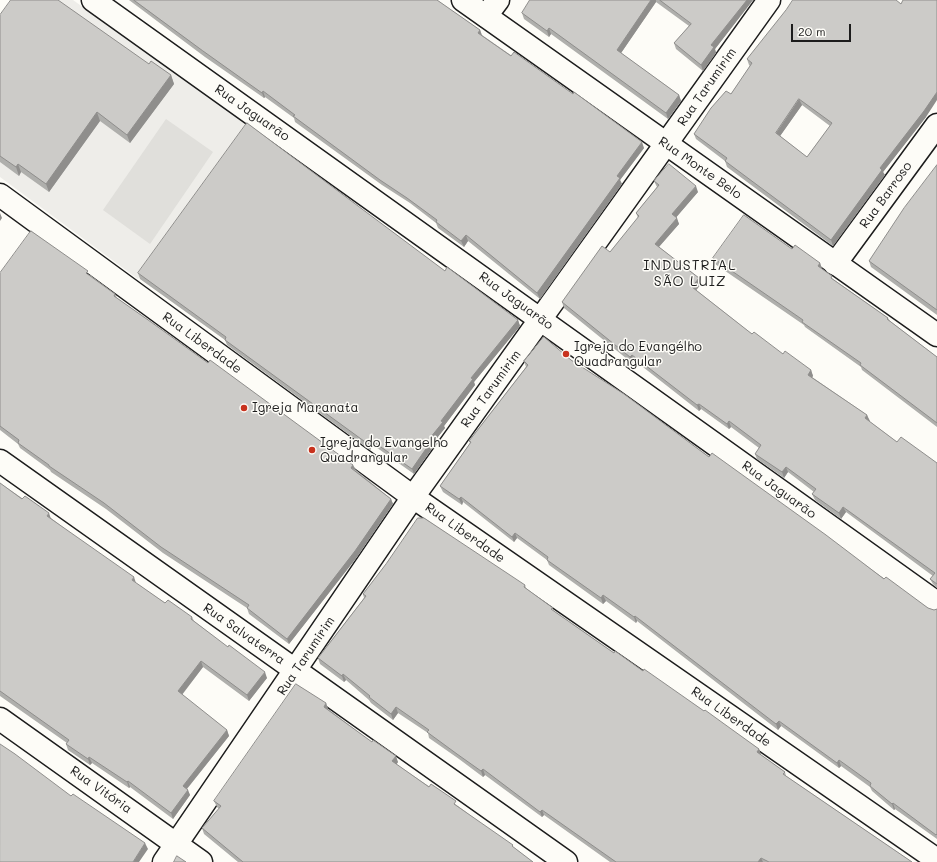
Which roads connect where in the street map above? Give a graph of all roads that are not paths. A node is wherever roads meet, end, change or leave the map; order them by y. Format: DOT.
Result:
graph roads {
  1 [pos="93,0"];
  2 [pos="463,0"];
  3 [pos="769,0"];
  4 [pos="492,8"];
  5 [pos="937,125"];
  6 [pos="666,144"];
  7 [pos="0,195"];
  8 [pos="835,264"];
  9 [pos="541,319"];
  10 [pos="937,335"];
  11 [pos="0,462"];
  12 [pos="413,497"];
  13 [pos="937,603"];
  14 [pos="296,671"];
  15 [pos="0,719"];
  16 [pos="177,844"];
  17 [pos="937,860"];
  18 [pos="164,862"];
  19 [pos="201,862"];
  20 [pos="566,862"];
  1 -- 9 [label="street, Rua Jaguarão"];
  2 -- 4 [label="street, Rua Monte Belo"];
  3 -- 6 [label="street, Rua Tarumirim"];
  4 -- 6 [label="street, Rua Monte Belo"];
  5 -- 8 [label="street, Rua Barroso"];
  6 -- 8 [label="street, Rua Monte Belo"];
  6 -- 9 [label="street, Rua Tarumirim"];
  7 -- 12 [label="street, Rua Liberdade"];
  8 -- 10 [label="street, Rua Monte Belo"];
  9 -- 12 [label="street, Rua Tarumirim"];
  9 -- 13 [label="street, Rua Jaguarão"];
  11 -- 14 [label="street, Rua Salvaterra"];
  12 -- 14 [label="street, Rua Tarumirim"];
  12 -- 17 [label="street, Rua Liberdade"];
  14 -- 16 [label="street, Rua Tarumirim"];
  14 -- 20 [label="street, Rua Salvaterra"];
  15 -- 16 [label="street, Rua Vitória"];
  16 -- 18 [label="street, Rua Tarumirim"];
  16 -- 19 [label="street, Rua Vitória"];
}
